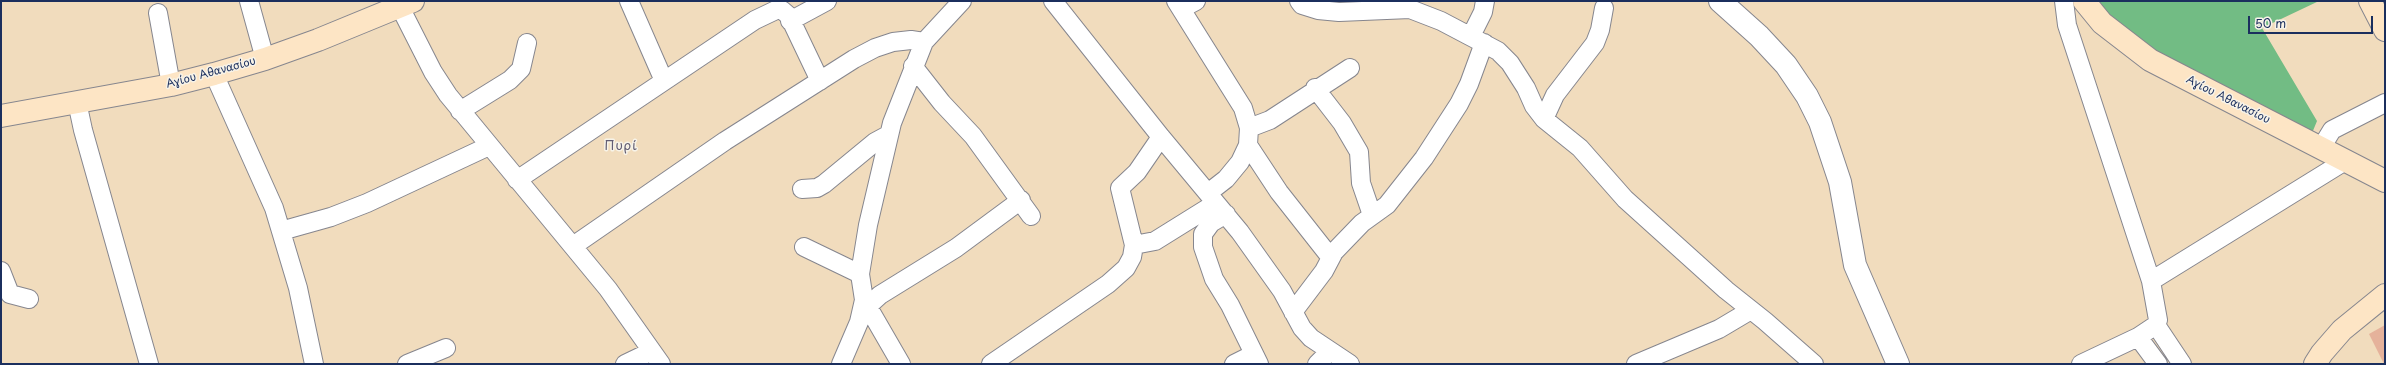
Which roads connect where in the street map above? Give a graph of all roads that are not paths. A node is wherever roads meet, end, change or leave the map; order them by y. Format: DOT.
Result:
graph roads {
  1 [pos="249,1"];
  2 [pos="629,1"];
  3 [pos="827,1"];
  4 [pos="962,1"];
  5 [pos="1053,1"];
  6 [pos="1299,1"];
  7 [pos="1485,1"];
  8 [pos="1720,1"];
  9 [pos="2064,1"];
  10 [pos="2084,1"];
  11 [pos="2370,1"];
  12 [pos="407,4"];
  13 [pos="1185,4"];
  14 [pos="1421,7"];
  15 [pos="1604,8"];
  16 [pos="158,13"];
  17 [pos="790,21"];
  18 [pos="2385,30"];
  19 [pos="1478,40"];
  20 [pos="924,42"];
  21 [pos="527,44"];
  22 [pos="265,59"];
  23 [pos="913,66"];
  24 [pos="1350,68"];
  25 [pos="214,74"];
  26 [pos="664,81"];
  27 [pos="820,81"];
  28 [pos="171,85"];
  29 [pos="1315,88"];
  30 [pos="77,102"];
  31 [pos="2385,103"];
  32 [pos="460,111"];
  33 [pos="1,116"];
  34 [pos="1544,119"];
  35 [pos="888,135"];
  36 [pos="1248,136"];
  37 [pos="1161,137"];
  38 [pos="489,146"];
  39 [pos="2321,148"];
  40 [pos="2345,161"];
  41 [pos="517,180"];
  42 [pos="2385,181"];
  43 [pos="802,189"];
  44 [pos="1021,200"];
  45 [pos="1216,204"];
  46 [pos="1372,215"];
  47 [pos="1031,216"];
  48 [pos="281,231"];
  49 [pos="573,246"];
  50 [pos="1134,246"];
  51 [pos="804,247"];
  52 [pos="1331,258"];
  53 [pos="1,271"];
  54 [pos="860,274"];
  55 [pos="2151,281"];
  56 [pos="2385,295"];
  57 [pos="29,299"];
  58 [pos="866,302"];
  59 [pos="1750,310"];
  60 [pos="1293,312"];
  61 [pos="2156,325"];
  62 [pos="2138,338"];
  63 [pos="446,348"];
  64 [pos="1330,351"];
  65 [pos="657,357"];
  66 [pos="1257,359"];
  67 [pos="1892,362"];
  68 [pos="149,364"];
  69 [pos="314,364"];
  70 [pos="407,364"];
  71 [pos="625,364"];
  72 [pos="841,364"];
  73 [pos="900,364"];
  74 [pos="991,364"];
  75 [pos="1234,364"];
  76 [pos="1317,364"];
  77 [pos="1350,364"];
  78 [pos="1636,364"];
  79 [pos="1814,364"];
  80 [pos="2081,364"];
  81 [pos="2158,364"];
  82 [pos="2182,364"];
  83 [pos="2315,364"];
  1 -- 22 [label="street"];
  2 -- 26 [label="street"];
  3 -- 17 [label="street"];
  4 -- 20 [label="street"];
  5 -- 37 [label="street"];
  6 -- 14 [label="street"];
  7 -- 19 [label="street"];
  8 -- 67 [label="street"];
  9 -- 55 [label="street"];
  10 -- 39 [label="main road, Αγίου Αθανασίου"];
  11 -- 18 [label="main road"];
  12 -- 22 [label="main road, Αγίου Αθανασίου"];
  12 -- 32 [label="street"];
  13 -- 36 [label="street"];
  14 -- 19 [label="street"];
  15 -- 34 [label="street"];
  16 -- 28 [label="street"];
  17 -- 26 [label="street"];
  17 -- 27 [label="street"];
  19 -- 34 [label="street"];
  19 -- 46 [label="street"];
  20 -- 23 [label="street"];
  20 -- 27 [label="street"];
  21 -- 32 [label="street"];
  22 -- 25 [label="main road, Αγίου Αθανασίου"];
  23 -- 35 [label="street"];
  23 -- 44 [label="street"];
  24 -- 29 [label="street"];
  25 -- 28 [label="main road, Αγίου Αθανασίου"];
  25 -- 48 [label="street"];
  26 -- 41 [label="street"];
  27 -- 49 [label="street"];
  28 -- 30 [label="main road, Αγίου Αθανασίου"];
  29 -- 36 [label="street"];
  29 -- 46 [label="street"];
  30 -- 33 [label="main road, Αγίου Αθανασίου"];
  30 -- 68 [label="street"];
  31 -- 39 [label="street"];
  32 -- 38 [label="street"];
  34 -- 59 [label="street"];
  35 -- 43 [label="street"];
  35 -- 54 [label="street"];
  36 -- 45 [label="street"];
  36 -- 52 [label="street"];
  37 -- 45 [label="street"];
  37 -- 50 [label="street"];
  38 -- 41 [label="street"];
  38 -- 48 [label="street"];
  39 -- 40 [label="main road, Αγίου Αθανασίου"];
  40 -- 42 [label="main road, Αγίου Αθανασίου"];
  40 -- 55 [label="street"];
  41 -- 49 [label="street"];
  44 -- 47 [label="street"];
  44 -- 58 [label="street"];
  45 -- 50 [label="street"];
  45 -- 60 [label="street"];
  45 -- 66 [label="street"];
  46 -- 52 [label="street"];
  48 -- 69 [label="street"];
  49 -- 65 [label="street"];
  50 -- 74 [label="street"];
  51 -- 54 [label="street"];
  52 -- 60 [label="street"];
  53 -- 57 [label="street"];
  54 -- 58 [label="street"];
  55 -- 61 [label="street"];
  56 -- 83 [label="main road"];
  58 -- 72 [label="street"];
  58 -- 73 [label="street"];
  59 -- 78 [label="street"];
  59 -- 79 [label="street"];
  60 -- 64 [label="street"];
  61 -- 62 [label="street"];
  61 -- 82 [label="street"];
  62 -- 80 [label="street"];
  62 -- 81 [label="street"];
  63 -- 70 [label="street"];
  64 -- 76 [label="street"];
  64 -- 77 [label="street"];
  65 -- 71 [label="street"];
  66 -- 75 [label="street"];
}
